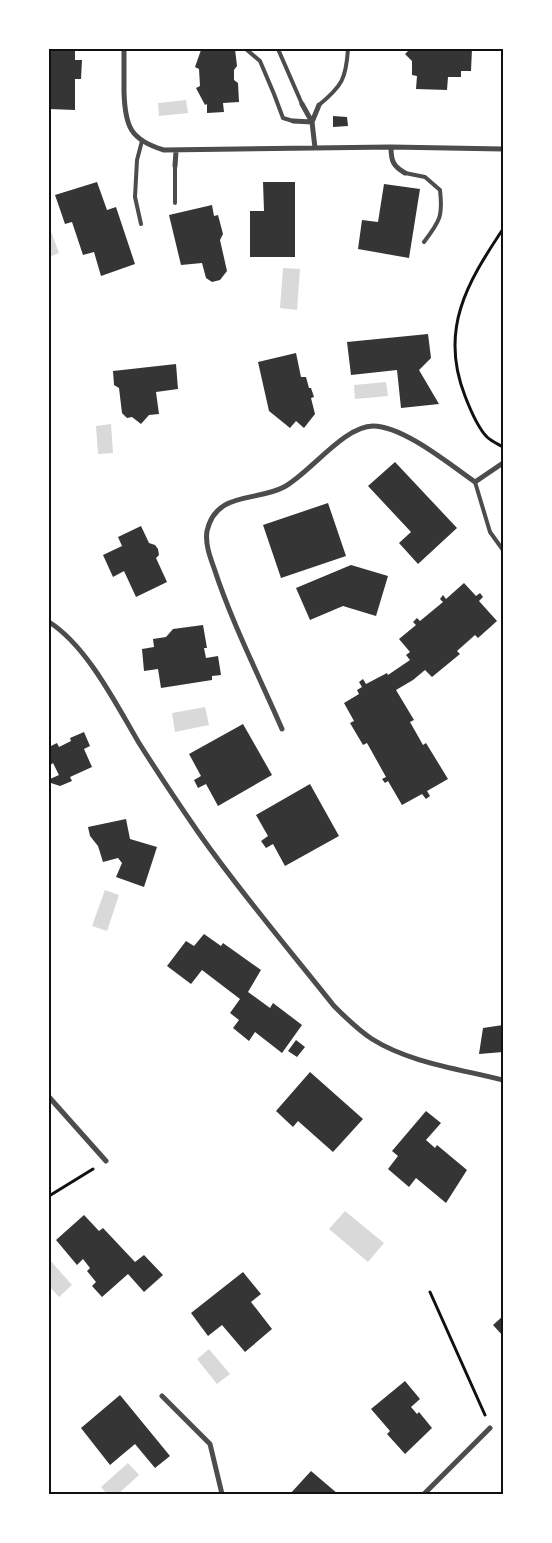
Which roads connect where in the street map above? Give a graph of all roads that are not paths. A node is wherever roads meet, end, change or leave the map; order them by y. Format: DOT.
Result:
graph roads {
  1 [pos="124,49"];
  2 [pos="278,49"];
  3 [pos="348,49"];
  4 [pos="247,50"];
  5 [pos="302,104"];
  6 [pos="319,105"];
  7 [pos="293,121"];
  8 [pos="312,122"];
  9 [pos="142,141"];
  10 [pos="390,147"];
  11 [pos="315,148"];
  12 [pos="503,149"];
  13 [pos="176,151"];
  14 [pos="175,166"];
  15 [pos="405,173"];
  16 [pos="175,203"];
  17 [pos="141,224"];
  18 [pos="424,242"];
  19 [pos="503,463"];
  20 [pos="475,482"];
  21 [pos="503,550"];
  22 [pos="49,622"];
  23 [pos="282,729"];
  24 [pos="503,1080"];
  25 [pos="49,1097"];
  26 [pos="106,1161"];
  27 [pos="162,1396"];
  28 [pos="490,1428"];
  29 [pos="222,1494"];
  30 [pos="424,1494"];
  1 -- 9 [label="street"];
  2 -- 5 [label="lane"];
  3 -- 6 [label="lane"];
  4 -- 7 [label="lane"];
  5 -- 8 [label="street"];
  6 -- 8 [label="street"];
  7 -- 8 [label="street"];
  8 -- 11 [label="street"];
  9 -- 13 [label="street"];
  9 -- 17 [label="lane"];
  10 -- 11 [label="street"];
  10 -- 12 [label="street"];
  10 -- 15 [label="street"];
  11 -- 13 [label="street"];
  13 -- 14 [label="street"];
  14 -- 16 [label="lane"];
  15 -- 18 [label="lane"];
  19 -- 20 [label="street"];
  20 -- 21 [label="lane"];
  20 -- 23 [label="street"];
  22 -- 24 [label="street"];
  25 -- 26 [label="street"];
  27 -- 29 [label="street"];
  28 -- 30 [label="street"];
}
